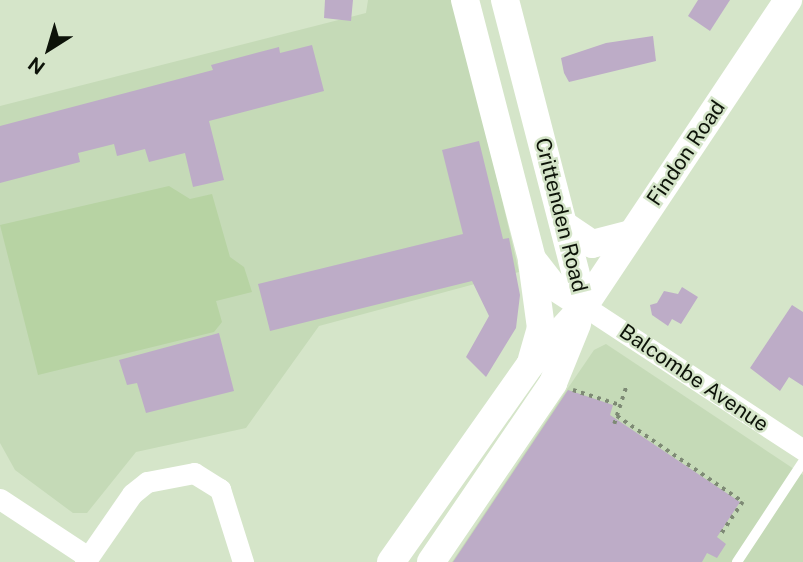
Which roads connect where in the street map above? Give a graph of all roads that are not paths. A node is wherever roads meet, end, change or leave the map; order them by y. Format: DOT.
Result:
graph roads {
  1 [pos="465,0"];
  2 [pos="505,0"];
  3 [pos="788,0"];
  4 [pos="564,225"];
  5 [pos="631,234"];
  6 [pos="532,259"];
  7 [pos="584,306"];
  8 [pos="530,365"];
  9 [pos="803,450"];
  10 [pos="803,462"];
  11 [pos="461,467"];
  12 [pos="0,499"];
  13 [pos="472,503"];
  14 [pos="87,560"];
  15 [pos="243,562"];
  16 [pos="391,562"];
  17 [pos="431,562"];
  18 [pos="737,562"];
  1 -- 6 [label="main road, Crittenden Road"];
  2 -- 4 [label="main road, Crittenden Road"];
  3 -- 5 [label="main road, Findon Road"];
  4 -- 5 [label="main road"];
  4 -- 7 [label="main road, Crittenden Road"];
  5 -- 7 [label="main road, Findon Road"];
  6 -- 7 [label="main road, Crittenden Road"];
  6 -- 8 [label="main road"];
  7 -- 8 [label="main road, Findon Road"];
  7 -- 9 [label="street, Balcombe Avenue"];
  7 -- 13 [label="main road, Findon Road"];
  8 -- 11 [label="main road, Findon Road"];
  10 -- 18 [label="lane"];
  11 -- 13 [label="main road"];
  11 -- 16 [label="main road, Findon Road"];
  12 -- 14 [label="street"];
  13 -- 17 [label="main road, Findon Road"];
  14 -- 15 [label="street"];
}
